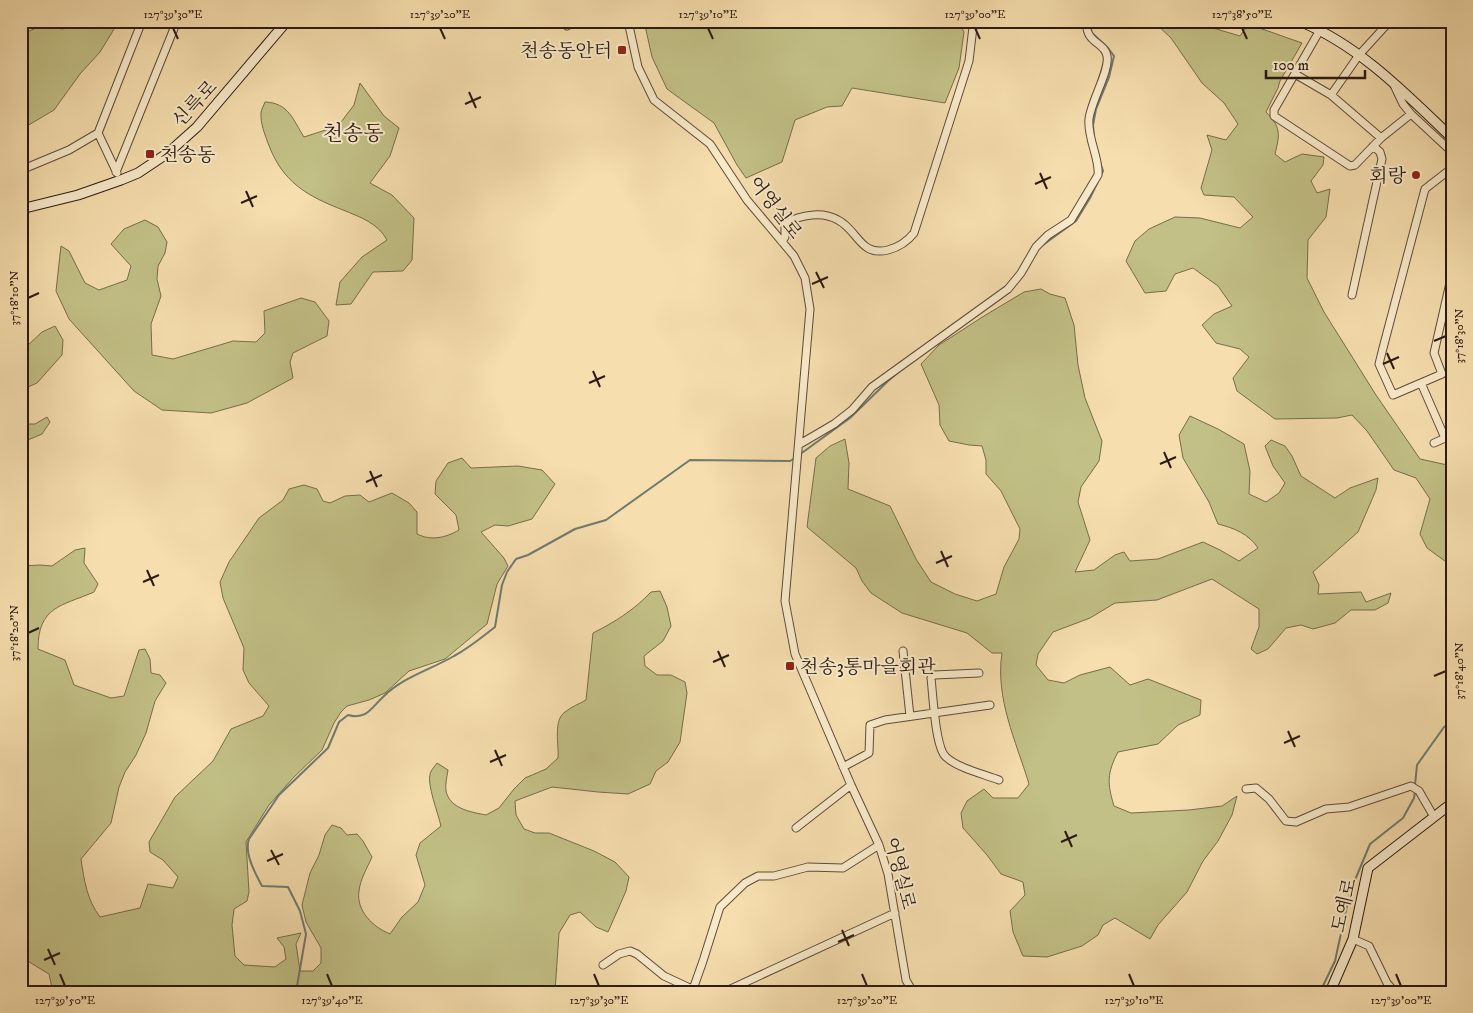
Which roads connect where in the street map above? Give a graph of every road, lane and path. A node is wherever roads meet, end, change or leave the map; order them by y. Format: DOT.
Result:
graph roads {
  1 [pos="142,21"];
  2 [pos="177,21"];
  3 [pos="287,21"];
  4 [pos="565,21"];
  5 [pos="577,21"];
  6 [pos="628,21"];
  7 [pos="977,21"];
  8 [pos="1087,21"];
  9 [pos="1299,21"];
  10 [pos="1390,21"];
  11 [pos="1320,30"];
  12 [pos="1359,55"];
  13 [pos="1295,74"];
  14 [pos="1393,84"];
  15 [pos="1331,95"];
  16 [pos="1411,114"];
  17 [pos="98,133"];
  18 [pos="1381,138"];
  19 [pos="1452,138"];
  20 [pos="1373,146"];
  21 [pos="1452,152"];
  22 [pos="1452,168"];
  23 [pos="21,170"];
  24 [pos="119,176"];
  25 [pos="21,209"];
  26 [pos="782,242"];
  27 [pos="1452,274"];
  28 [pos="1352,295"];
  29 [pos="1421,384"];
  30 [pos="1448,436"];
  31 [pos="1434,443"];
  32 [pos="799,446"];
  33 [pos="903,651"];
  34 [pos="980,673"];
  35 [pos="990,705"];
  36 [pos="935,713"];
  37 [pos="910,716"];
  38 [pos="843,767"];
  39 [pos="999,780"];
  40 [pos="850,785"];
  41 [pos="1246,789"];
  42 [pos="1452,803"];
  43 [pos="1434,817"];
  44 [pos="796,828"];
  45 [pos="879,845"];
  46 [pos="895,913"];
  47 [pos="1353,939"];
  48 [pos="603,965"];
  49 [pos="692,990"];
  50 [pos="724,992"];
  51 [pos="913,992"];
  52 [pos="1330,992"];
  53 [pos="1395,992"];
  1 -- 17 [label="street"];
  2 -- 24 [label="street"];
  3 -- 24 [label="street, 신륵로"];
  4 -- 5 [label="street"];
  6 -- 26 [label="street, 어영실로"];
  7 -- 26 [label="street"];
  8 -- 32 [label="street"];
  9 -- 11 [label="street"];
  10 -- 12 [label="street"];
  11 -- 12 [label="street"];
  11 -- 13 [label="street"];
  12 -- 14 [label="street"];
  12 -- 15 [label="street"];
  13 -- 15 [label="street"];
  13 -- 20 [label="street"];
  14 -- 16 [label="street"];
  14 -- 19 [label="street"];
  15 -- 18 [label="street"];
  16 -- 18 [label="street"];
  16 -- 21 [label="street"];
  17 -- 23 [label="street"];
  17 -- 24 [label="street"];
  18 -- 20 [label="street"];
  20 -- 28 [label="street"];
  22 -- 29 [label="street"];
  24 -- 25 [label="street, 신륵로"];
  26 -- 32 [label="street, 어영실로"];
  27 -- 29 [label="street"];
  29 -- 30 [label="street"];
  30 -- 31 [label="street"];
  32 -- 38 [label="street, 어영실로"];
  33 -- 37 [label="street"];
  34 -- 36 [label="street"];
  35 -- 36 [label="street"];
  36 -- 37 [label="street"];
  36 -- 39 [label="street"];
  37 -- 38 [label="street"];
  38 -- 40 [label="street, 어영실로"];
  40 -- 44 [label="street"];
  40 -- 45 [label="street, 어영실로"];
  41 -- 43 [label="street"];
  42 -- 43 [label="street, 도예로"];
  43 -- 47 [label="street, 도예로"];
  45 -- 46 [label="street, 어영실로"];
  45 -- 49 [label="street"];
  46 -- 50 [label="street"];
  46 -- 51 [label="street, 어영실로"];
  47 -- 52 [label="street, 도예로"];
  47 -- 53 [label="street"];
  48 -- 49 [label="street"];
}
